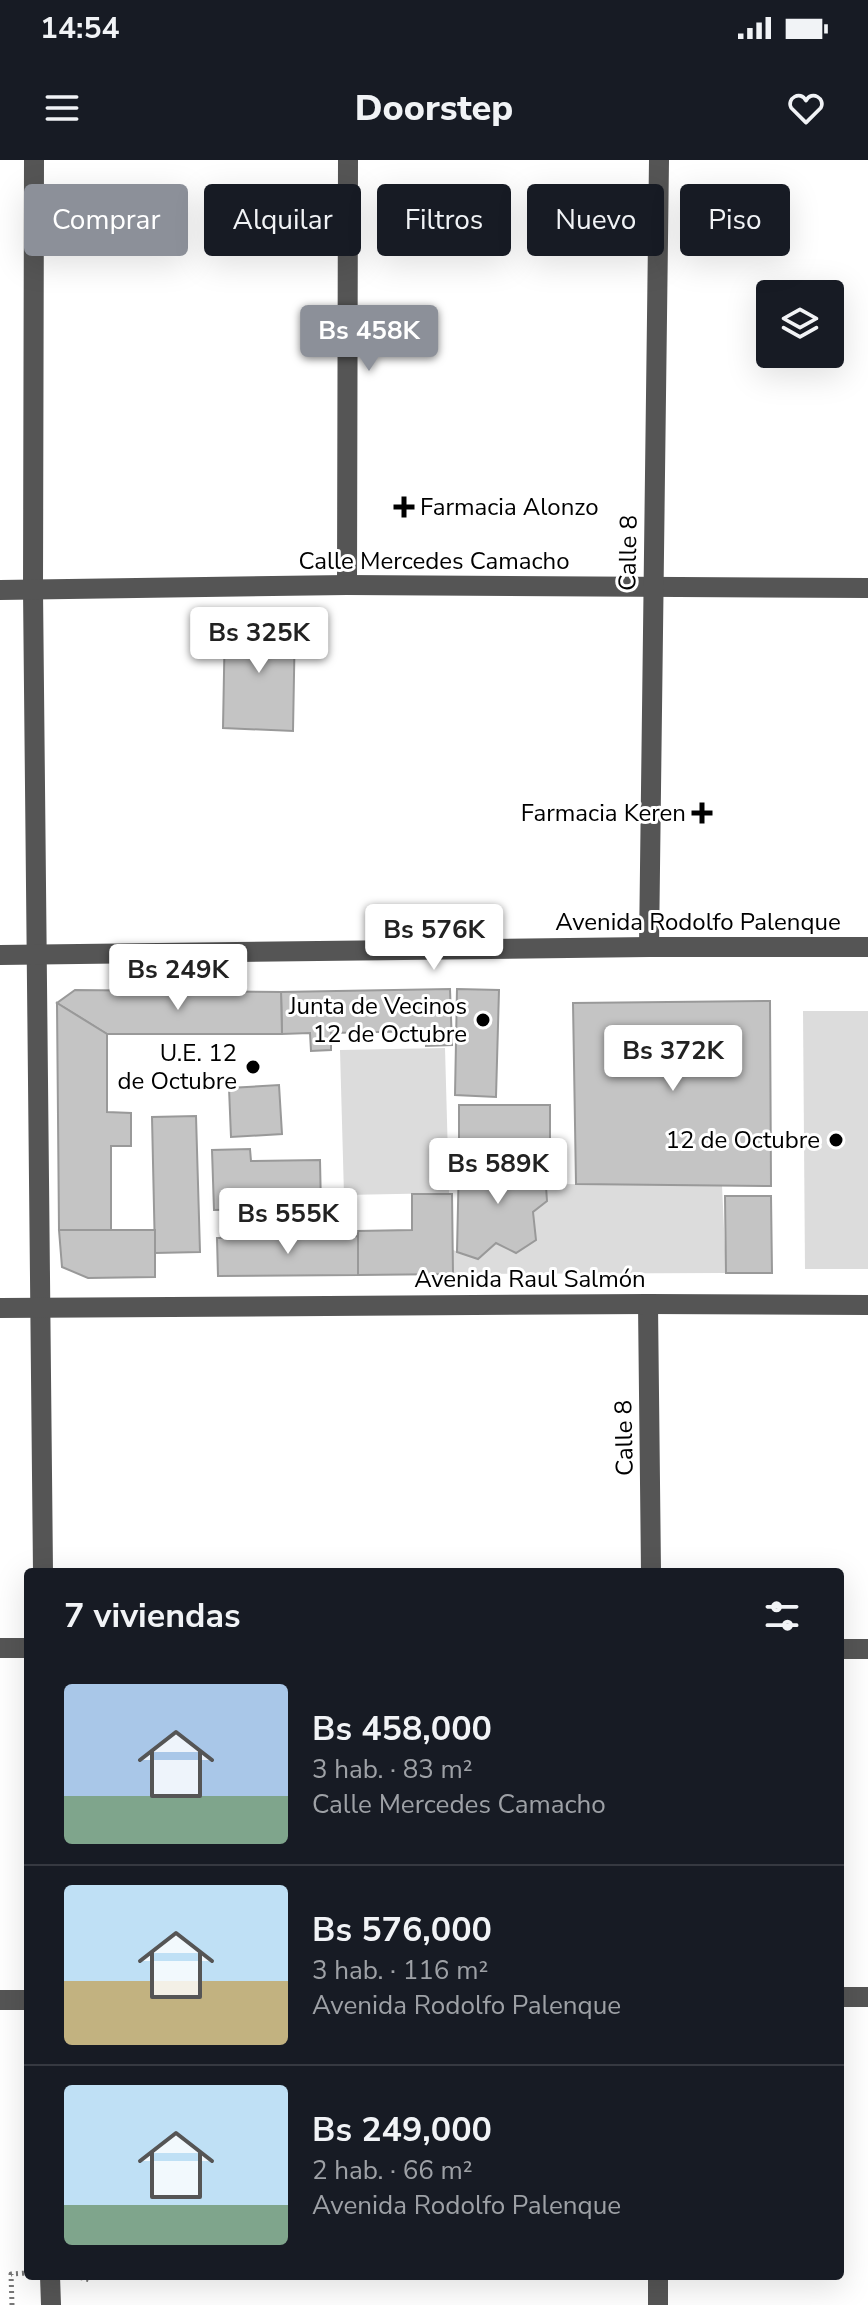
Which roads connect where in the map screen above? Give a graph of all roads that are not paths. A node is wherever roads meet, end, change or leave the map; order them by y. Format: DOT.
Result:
graph roads {
  1 [pos="34,160"];
  2 [pos="348,160"];
  3 [pos="659,160"];
  4 [pos="347,585"];
  5 [pos="653,588"];
  6 [pos="868,588"];
  7 [pos="0,590"];
  8 [pos="33,590"];
  9 [pos="649,947"];
  10 [pos="868,947"];
  11 [pos="0,955"];
  12 [pos="37,956"];
  13 [pos="648,1304"];
  14 [pos="868,1305"];
  15 [pos="0,1308"];
  16 [pos="41,1309"];
  17 [pos="43,1568"];
  18 [pos="651,1568"];
  19 [pos="0,1648"];
  20 [pos="24,1648"];
  21 [pos="844,1649"];
  22 [pos="868,1649"];
  23 [pos="844,1997"];
  24 [pos="868,1997"];
  25 [pos="0,2000"];
  26 [pos="24,2000"];
  27 [pos="50,2280"];
  28 [pos="658,2280"];
  29 [pos="51,2305"];
  30 [pos="658,2305"];
  1 -- 8 [label="street"];
  2 -- 4 [label="street"];
  3 -- 5 [label="street, Calle 8"];
  4 -- 5 [label="street, Calle Mercedes Camacho"];
  4 -- 8 [label="street, Calle Mercedes Camacho"];
  5 -- 6 [label="street, Calle Mercedes Camacho"];
  5 -- 9 [label="street, Calle 8"];
  7 -- 8 [label="street, Calle Mercedes Camacho"];
  8 -- 12 [label="street"];
  9 -- 10 [label="street, Avenida Rodolfo Palenque"];
  9 -- 12 [label="street, Avenida Rodolfo Palenque"];
  11 -- 12 [label="street, Avenida Rodolfo Palenque"];
  12 -- 16 [label="street"];
  13 -- 14 [label="street, Avenida Raul Salmón"];
  13 -- 16 [label="street, Avenida Raul Salmón"];
  13 -- 18 [label="street, Calle 8"];
  15 -- 16 [label="street, Avenida Raul Salmón"];
  16 -- 17 [label="street"];
  19 -- 20 [label="street"];
  21 -- 22 [label="street"];
  23 -- 24 [label="street"];
  25 -- 26 [label="street"];
  27 -- 29 [label="street"];
  28 -- 30 [label="street"];
}
